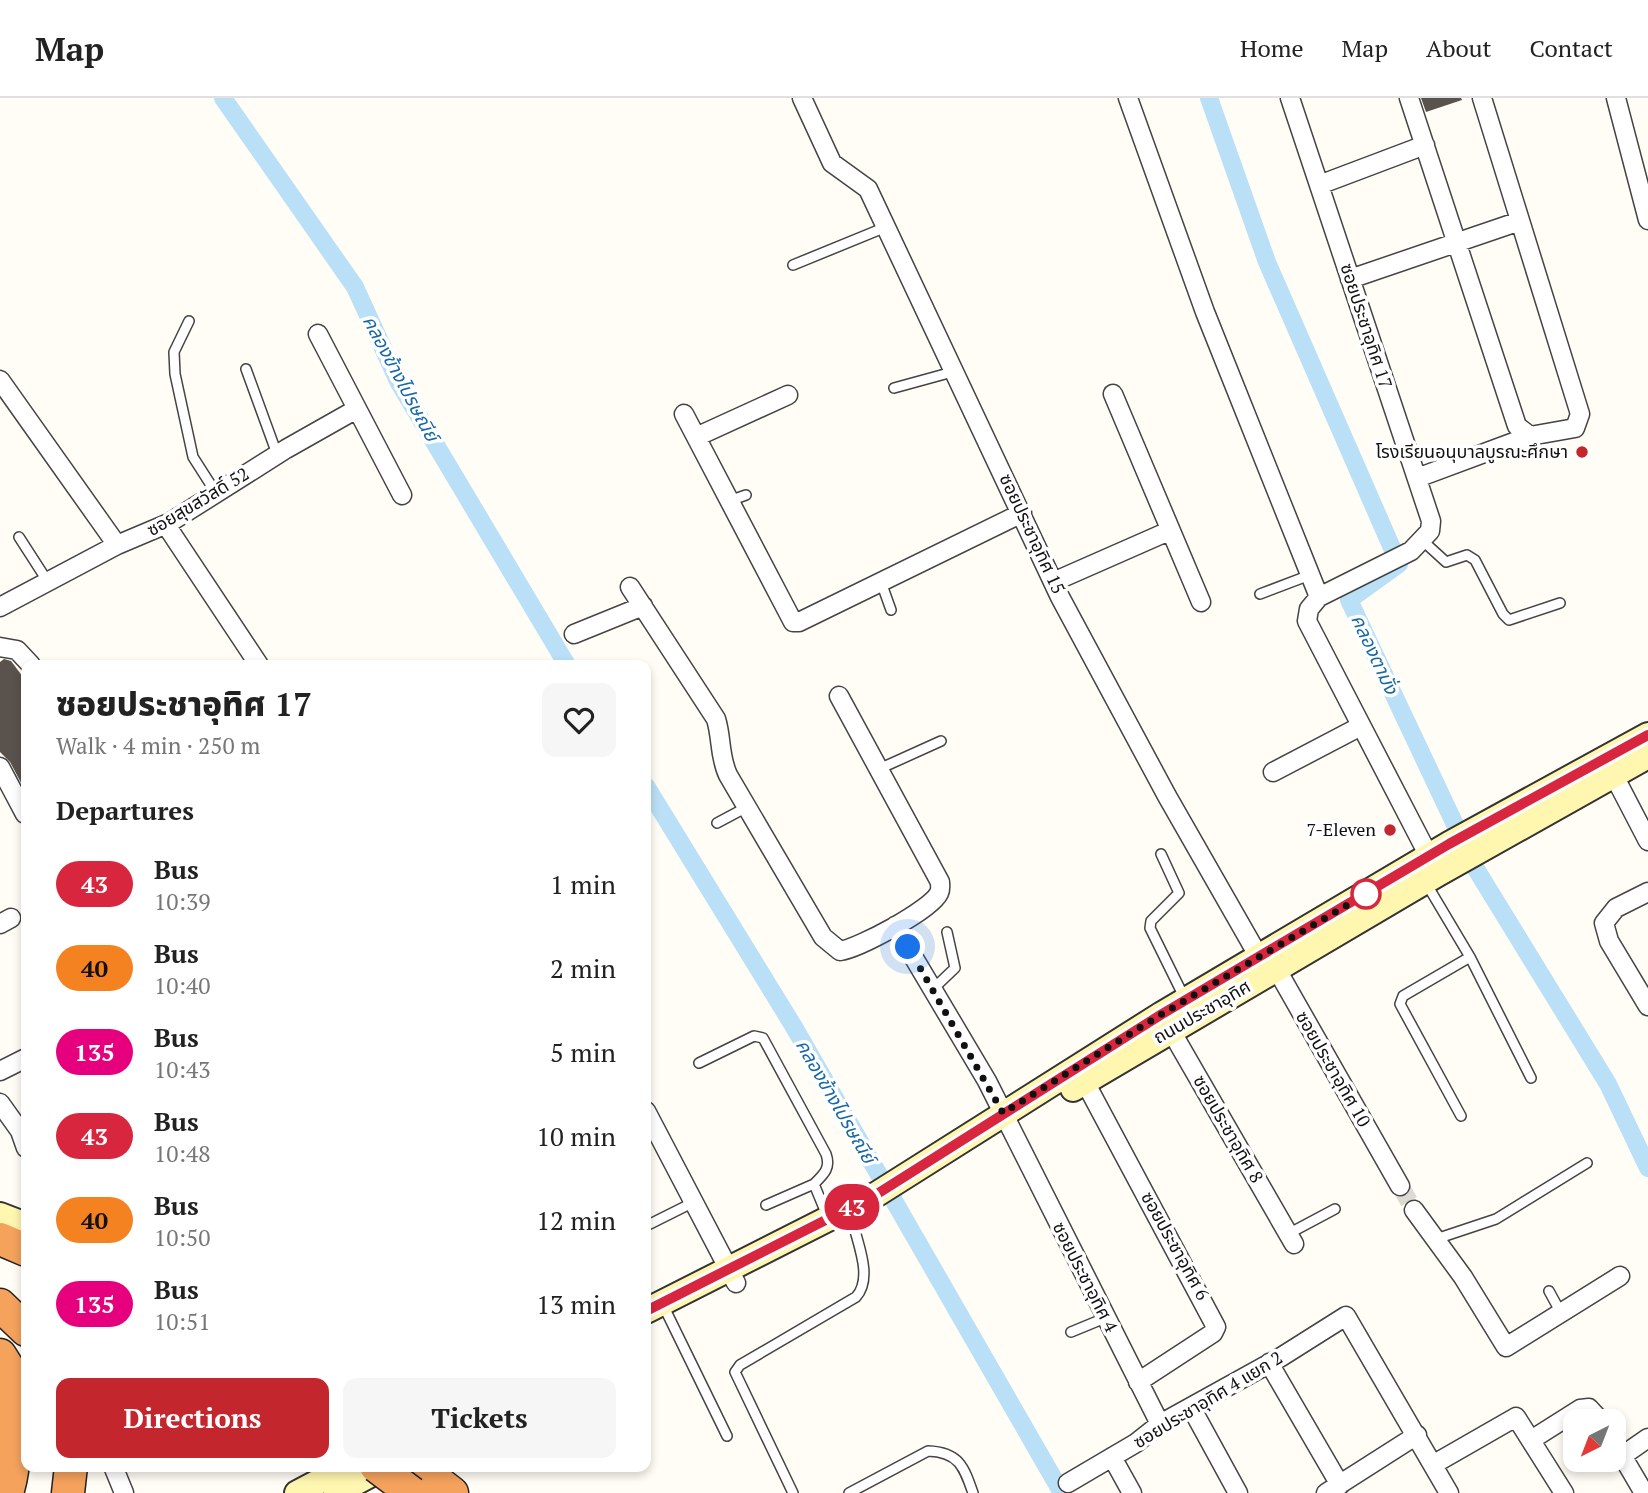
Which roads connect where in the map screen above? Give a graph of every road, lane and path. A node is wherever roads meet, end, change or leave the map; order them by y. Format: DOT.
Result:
graph roads {
  1 [pos="802,98"];
  2 [pos="1128,98"];
  3 [pos="1290,98"];
  4 [pos="1409,98"];
  5 [pos="1482,98"];
  6 [pos="1616,98"];
  7 [pos="1425,145"];
  8 [pos="1319,185"];
  9 [pos="1648,220"];
  10 [pos="1521,222"];
  11 [pos="886,227"];
  12 [pos="1457,243"];
  13 [pos="793,265"];
  14 [pos="1350,279"];
  15 [pos="189,321"];
  16 [pos="318,334"];
  17 [pos="246,369"];
  18 [pos="956,372"];
  19 [pos="0,380"];
  20 [pos="894,388"];
  21 [pos="1113,394"];
  22 [pos="788,395"];
  23 [pos="355,410"];
  24 [pos="684,414"];
  25 [pos="1530,436"];
  26 [pos="696,437"];
  27 [pos="277,454"];
  28 [pos="1417,478"];
  29 [pos="216,493"];
  30 [pos="402,495"];
  31 [pos="746,495"];
  32 [pos="729,501"];
  33 [pos="1023,513"];
  34 [pos="166,525"];
  35 [pos="1169,531"];
  36 [pos="19,537"];
  37 [pos="117,545"];
  38 [pos="1417,546"];
  39 [pos="1310,575"];
  40 [pos="48,582"];
  41 [pos="881,582"];
  42 [pos="1053,582"];
  43 [pos="631,587"];
  44 [pos="1260,594"];
  45 [pos="1318,597"];
  46 [pos="1201,603"];
  47 [pos="1560,603"];
  48 [pos="0,607"];
  49 [pos="643,607"];
  50 [pos="891,610"];
  51 [pos="574,634"];
  52 [pos="0,647"];
  53 [pos="26,660"];
  54 [pos="256,660"];
  55 [pos="839,696"];
  56 [pos="1361,726"];
  57 [pos="1648,735"];
  58 [pos="941,741"];
  59 [pos="1648,756"];
  60 [pos="1609,766"];
  61 [pos="0,767"];
  62 [pos="878,769"];
  63 [pos="1273,772"];
  64 [pos="21,806"];
  65 [pos="747,807"];
  66 [pos="717,822"];
  67 [pos="1648,841"];
  68 [pos="1161,854"];
  69 [pos="1440,864"];
  70 [pos="1648,892"];
  71 [pos="895,926"];
  72 [pos="947,932"];
  73 [pos="1470,957"];
  74 [pos="1268,963"];
  75 [pos="933,989"];
  76 [pos="1186,1000"];
  77 [pos="1648,1006"];
  78 [pos="1166,1022"];
  79 [pos="21,1060"];
  80 [pos="699,1063"];
  81 [pos="0,1071"];
  82 [pos="1531,1077"];
  83 [pos="1085,1082"];
  84 [pos="0,1104"];
  85 [pos="1461,1116"];
  86 [pos="651,1121"];
  87 [pos="1007,1121"];
  88 [pos="21,1132"];
  89 [pos="1587,1163"];
  90 [pos="814,1184"];
  91 [pos="1400,1186"];
  92 [pos="692,1203"];
  93 [pos="766,1205"];
  94 [pos="1335,1209"];
  95 [pos="1415,1210"];
  96 [pos="0,1215"];
  97 [pos="841,1221"];
  98 [pos="21,1223"];
  99 [pos="651,1224"];
  100 [pos="0,1239"];
  101 [pos="1291,1239"];
  102 [pos="1436,1239"];
  103 [pos="21,1248"];
  104 [pos="0,1262"];
  105 [pos="21,1271"];
  106 [pos="1620,1276"];
  107 [pos="733,1277"];
  108 [pos="1549,1291"];
  109 [pos="0,1305"];
  110 [pos="1562,1313"];
  111 [pos="653,1316"];
  112 [pos="1105,1318"];
  113 [pos="1072,1332"];
  114 [pos="16,1340"];
  115 [pos="0,1349"];
  116 [pos="1269,1363"];
  117 [pos="1138,1382"];
  118 [pos="0,1391"];
  119 [pos="21,1393"];
  120 [pos="1192,1409"];
  121 [pos="1563,1420"];
  122 [pos="1160,1424"];
  123 [pos="1417,1435"];
  124 [pos="727,1436"];
  125 [pos="1648,1438"];
  126 [pos="1531,1440"];
  127 [pos="1626,1446"];
  128 [pos="1112,1457"];
  129 [pos="1626,1463"];
  130 [pos="1434,1464"];
  131 [pos="31,1472"];
  132 [pos="70,1472"];
  133 [pos="115,1472"];
  134 [pos="352,1472"];
  135 [pos="384,1472"];
  136 [pos="404,1472"];
  137 [pos="425,1472"];
  138 [pos="334,1475"];
  139 [pos="1068,1483"];
  140 [pos="1333,1489"];
  141 [pos="6,1493"];
  142 [pos="26,1493"];
  143 [pos="68,1493"];
  144 [pos="124,1493"];
  145 [pos="298,1493"];
  146 [pos="412,1493"];
  147 [pos="431,1493"];
  148 [pos="453,1493"];
  149 [pos="793,1493"];
  150 [pos="849,1493"];
  151 [pos="973,1493"];
  152 [pos="1132,1493"];
  153 [pos="1238,1493"];
  154 [pos="1450,1493"];
  155 [pos="1564,1493"];
  156 [pos="1644,1493"];
  1 -- 11 [label="street, ซอยประชาอุทิศ 15"];
  2 -- 39 [label="street"];
  3 -- 8 [label="street, ซอยประชาอุทิศ 17"];
  4 -- 7 [label="street"];
  5 -- 10 [label="street"];
  6 -- 9 [label="street"];
  7 -- 8 [label="street"];
  7 -- 12 [label="street"];
  8 -- 14 [label="street, ซอยประชาอุทิศ 17"];
  10 -- 12 [label="street"];
  10 -- 25 [label="street"];
  11 -- 13 [label="lane"];
  11 -- 18 [label="street, ซอยประชาอุทิศ 15"];
  12 -- 14 [label="street"];
  12 -- 25 [label="street"];
  14 -- 28 [label="street, ซอยประชาอุทิศ 17"];
  15 -- 29 [label="lane"];
  16 -- 23 [label="street"];
  17 -- 27 [label="lane"];
  18 -- 20 [label="lane"];
  18 -- 33 [label="street, ซอยประชาอุทิศ 15"];
  19 -- 37 [label="street"];
  21 -- 35 [label="street"];
  22 -- 26 [label="street"];
  23 -- 27 [label="street, ซอยสุขสวัสดิ์ 52"];
  23 -- 30 [label="street"];
  24 -- 26 [label="street"];
  25 -- 28 [label="street"];
  26 -- 32 [label="street"];
  27 -- 29 [label="street, ซอยสุขสวัสดิ์ 52"];
  28 -- 38 [label="street, ซอยประชาอุทิศ 17"];
  29 -- 34 [label="street, ซอยสุขสวัสดิ์ 52"];
  31 -- 32 [label="lane"];
  32 -- 41 [label="street"];
  33 -- 41 [label="street"];
  33 -- 42 [label="street, ซอยประชาอุทิศ 15"];
  34 -- 37 [label="street, ซอยสุขสวัสดิ์ 52"];
  34 -- 54 [label="street"];
  35 -- 42 [label="street"];
  35 -- 46 [label="street"];
  36 -- 40 [label="lane"];
  37 -- 40 [label="street, ซอยสุขสวัสดิ์ 52"];
  38 -- 45 [label="street"];
  38 -- 47 [label="lane"];
  39 -- 44 [label="lane"];
  39 -- 45 [label="street"];
  40 -- 48 [label="street, ซอยสุขสวัสดิ์ 52"];
  41 -- 50 [label="lane"];
  42 -- 74 [label="street, ซอยประชาอุทิศ 15"];
  43 -- 49 [label="street"];
  45 -- 56 [label="street"];
  49 -- 51 [label="street"];
  49 -- 65 [label="street"];
  52 -- 53 [label="street"];
  55 -- 62 [label="street"];
  56 -- 63 [label="street"];
  56 -- 69 [label="street"];
  57 -- 60 [label="main road, ถนนประชาอุทิศ"];
  58 -- 62 [label="lane"];
  59 -- 60 [label="main road, ถนนประชาอุทิศ"];
  60 -- 67 [label="street"];
  60 -- 69 [label="main road, ถนนประชาอุทิศ"];
  61 -- 64 [label="street"];
  62 -- 71 [label="street"];
  65 -- 66 [label="lane"];
  65 -- 71 [label="street"];
  68 -- 76 [label="lane"];
  69 -- 73 [label="lane"];
  69 -- 74 [label="main road, ถนนประชาอุทิศ"];
  70 -- 77 [label="street"];
  71 -- 75 [label="street, ซอยประชาอุทิศ 4"];
  72 -- 75 [label="lane"];
  73 -- 82 [label="lane"];
  73 -- 85 [label="lane"];
  74 -- 76 [label="main road, ถนนประชาอุทิศ"];
  74 -- 78 [label="main road, ถนนประชาอุทิศ"];
  74 -- 91 [label="street, ซอยประชาอุทิศ 10"];
  75 -- 87 [label="street, ซอยประชาอุทิศ 4"];
  76 -- 78 [label="main road, ถนนประชาอุทิศ"];
  78 -- 83 [label="main road, ถนนประชาอุทิศ"];
  78 -- 87 [label="main road, ถนนประชาอุทิศ"];
  78 -- 101 [label="street, ซอยประชาอุทิศ 8"];
  79 -- 81 [label="street"];
  80 -- 90 [label="lane"];
  83 -- 87 [label="main road, ถนนประชาอุทิศ"];
  83 -- 117 [label="street, ซอยประชาอุทิศ 6"];
  84 -- 88 [label="street"];
  86 -- 92 [label="street"];
  87 -- 97 [label="main road, ถนนประชาอุทิศ"];
  87 -- 112 [label="street, ซอยประชาอุทิศ 4"];
  89 -- 102 [label="lane"];
  90 -- 93 [label="lane"];
  90 -- 97 [label="lane"];
  92 -- 99 [label="lane"];
  92 -- 107 [label="street"];
  94 -- 101 [label="lane"];
  95 -- 102 [label="street"];
  96 -- 98 [label="main road"];
  97 -- 107 [label="main road, ถนนประชาอุทิศ"];
  97 -- 149 [label="lane"];
  100 -- 103 [label="highway"];
  102 -- 110 [label="street"];
  104 -- 105 [label="highway"];
  106 -- 110 [label="street"];
  107 -- 111 [label="main road, ถนนประชาอุทิศ"];
  108 -- 110 [label="lane"];
  109 -- 114 [label="highway"];
  111 -- 124 [label="lane"];
  112 -- 113 [label="lane"];
  112 -- 117 [label="street, ซอยประชาอุทิศ 4"];
  114 -- 115 [label="lane"];
  114 -- 119 [label="highway"];
  116 -- 120 [label="street, ซอยประชาอุทิศ 4 แยก 2"];
  116 -- 123 [label="street, ซอยประชาอุทิศ 4 แยก 2"];
  116 -- 140 [label="street"];
  117 -- 122 [label="street, ซอยประชาอุทิศ 4"];
  118 -- 141 [label="highway"];
  120 -- 122 [label="street, ซอยประชาอุทิศ 4 แยก 2"];
  120 -- 153 [label="street"];
  121 -- 126 [label="street"];
  122 -- 128 [label="street, ซอยประชาอุทิศ 4 แยก 2"];
  123 -- 130 [label="street"];
  123 -- 140 [label="street"];
  125 -- 127 [label="street"];
  126 -- 130 [label="street"];
  126 -- 155 [label="street"];
  128 -- 139 [label="street, ซอยประชาอุทิศ 4 แยก 2"];
  128 -- 152 [label="street"];
  129 -- 156 [label="street"];
  130 -- 154 [label="street"];
  131 -- 142 [label="highway"];
  132 -- 143 [label="highway"];
  133 -- 144 [label="street"];
  134 -- 138 [label="main road"];
  135 -- 146 [label="highway, bridge"];
  136 -- 147 [label="street"];
  137 -- 148 [label="highway"];
  138 -- 145 [label="main road"];
  150 -- 151 [label="lane"];
}
